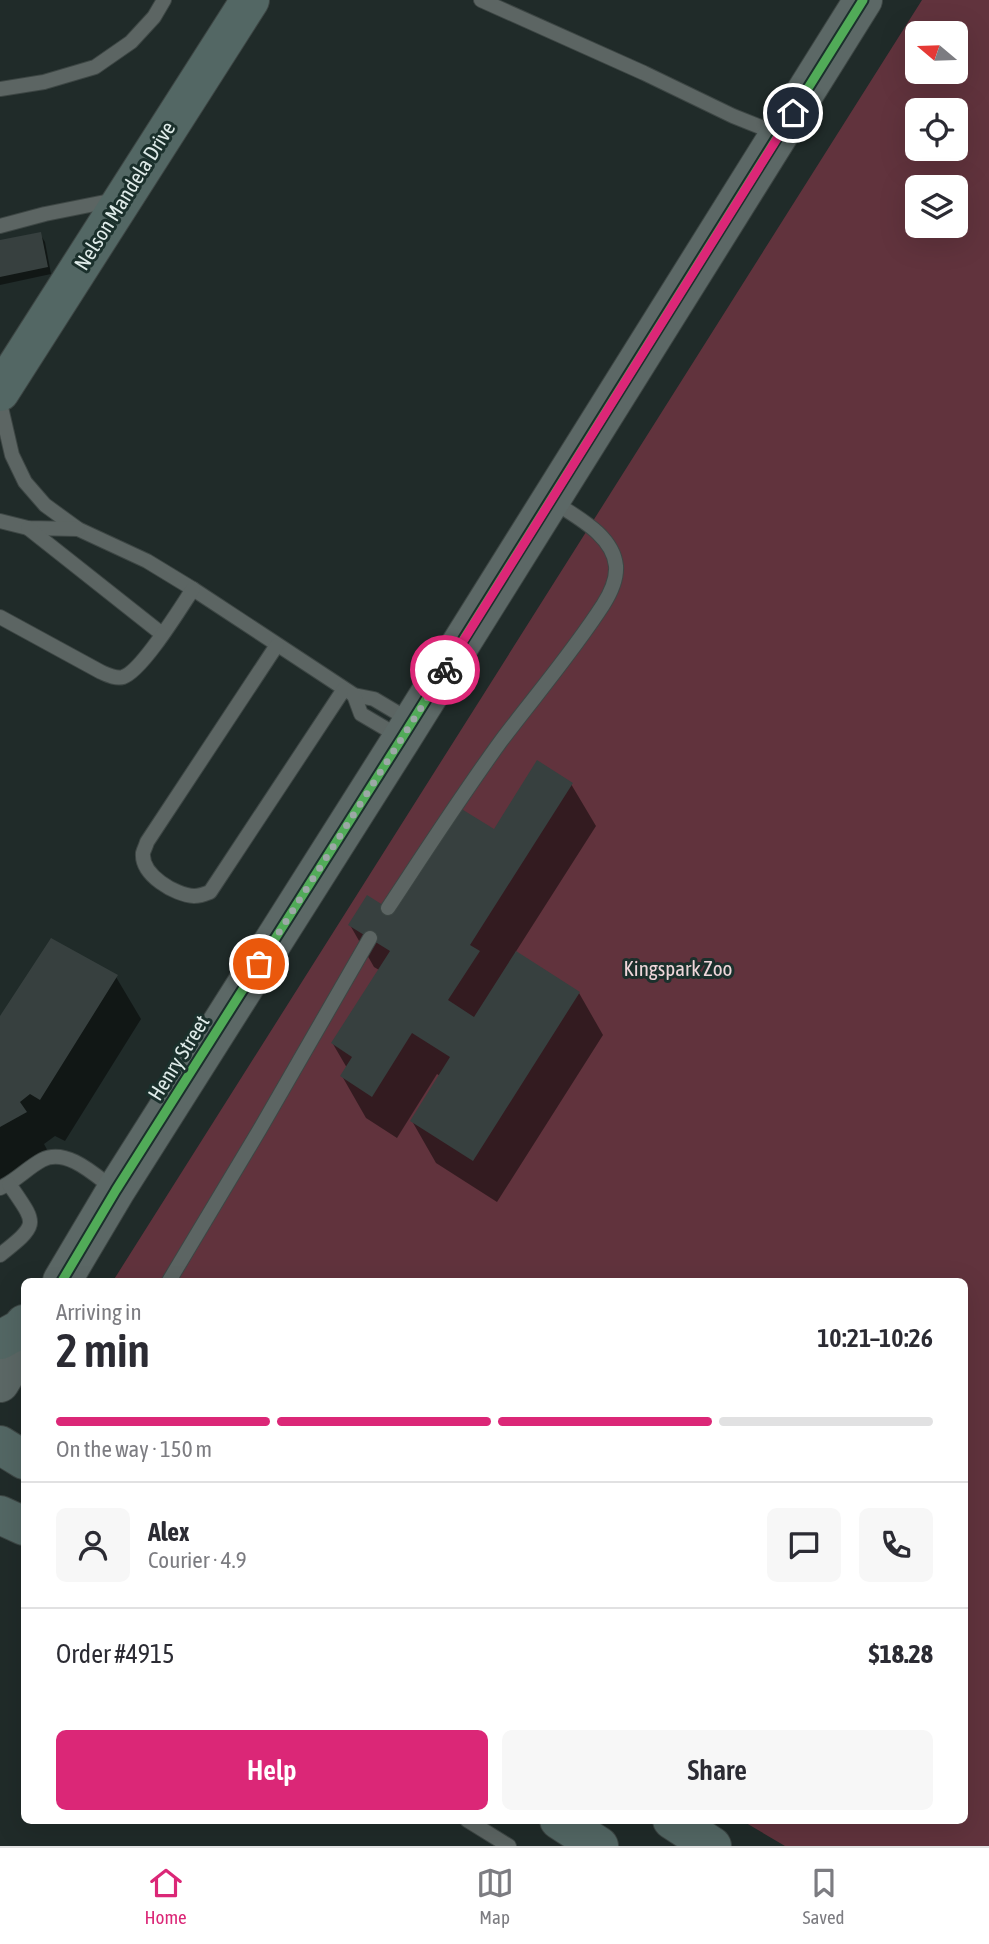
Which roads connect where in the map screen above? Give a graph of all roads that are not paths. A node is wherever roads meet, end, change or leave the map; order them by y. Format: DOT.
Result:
graph roads {
  1 [pos="164,0"];
  2 [pos="250,0"];
  3 [pos="481,0"];
  4 [pos="863,0"];
  5 [pos="0,89"];
  6 [pos="779,135"];
  7 [pos="124,198"];
  8 [pos="0,226"];
  9 [pos="0,392"];
  10 [pos="0,403"];
  11 [pos="551,500"];
  12 [pos="0,522"];
  13 [pos="28,528"];
  14 [pos="78,529"];
  15 [pos="193,589"];
  16 [pos="0,617"];
  17 [pos="162,634"];
  18 [pos="277,645"];
  19 [pos="349,692"];
  20 [pos="407,730"];
  21 [pos="388,908"];
  22 [pos="370,938"];
  23 [pos="4,1186"];
  24 [pos="116,1191"];
  25 [pos="0,1255"];
  26 [pos="64,1278"];
  27 [pos="171,1278"];
  28 [pos="21,1328"];
  29 [pos="0,1340"];
  30 [pos="21,1348"];
  31 [pos="0,1383"];
  32 [pos="0,1446"];
  33 [pos="21,1458"];
  34 [pos="0,1515"];
  35 [pos="21,1526"];
  36 [pos="473,1824"];
  37 [pos="565,1824"];
  38 [pos="651,1824"];
  39 [pos="678,1824"];
  40 [pos="509,1846"];
  41 [pos="599,1846"];
  42 [pos="674,1846"];
  43 [pos="712,1846"];
  1 -- 5 [label="lane"];
  2 -- 7 [label="highway, Nelson Mandela Drive"];
  3 -- 6 [label="lane"];
  4 -- 6 [label="street, Henry Street"];
  6 -- 11 [label="street, Henry Street"];
  7 -- 8 [label="lane"];
  7 -- 9 [label="highway, Nelson Mandela Drive"];
  10 -- 14 [label="lane"];
  11 -- 20 [label="street, Henry Street"];
  11 -- 21 [label="lane"];
  12 -- 13 [label="lane"];
  13 -- 14 [label="lane"];
  13 -- 17 [label="lane"];
  14 -- 15 [label="lane"];
  15 -- 17 [label="lane"];
  15 -- 18 [label="lane"];
  16 -- 17 [label="lane"];
  18 -- 19 [label="lane"];
  18 -- 19 [label="lane"];
  19 -- 20 [label="lane"];
  20 -- 24 [label="street, Henry Street"];
  22 -- 27 [label="lane"];
  23 -- 24 [label="lane"];
  23 -- 25 [label="lane"];
  24 -- 26 [label="street, Henry Street"];
  28 -- 29 [label="highway"];
  30 -- 31 [label="street"];
  32 -- 33 [label="highway"];
  34 -- 35 [label="highway"];
  36 -- 40 [label="lane"];
  37 -- 41 [label="highway"];
  38 -- 42 [label="highway"];
  39 -- 43 [label="highway"];
}
